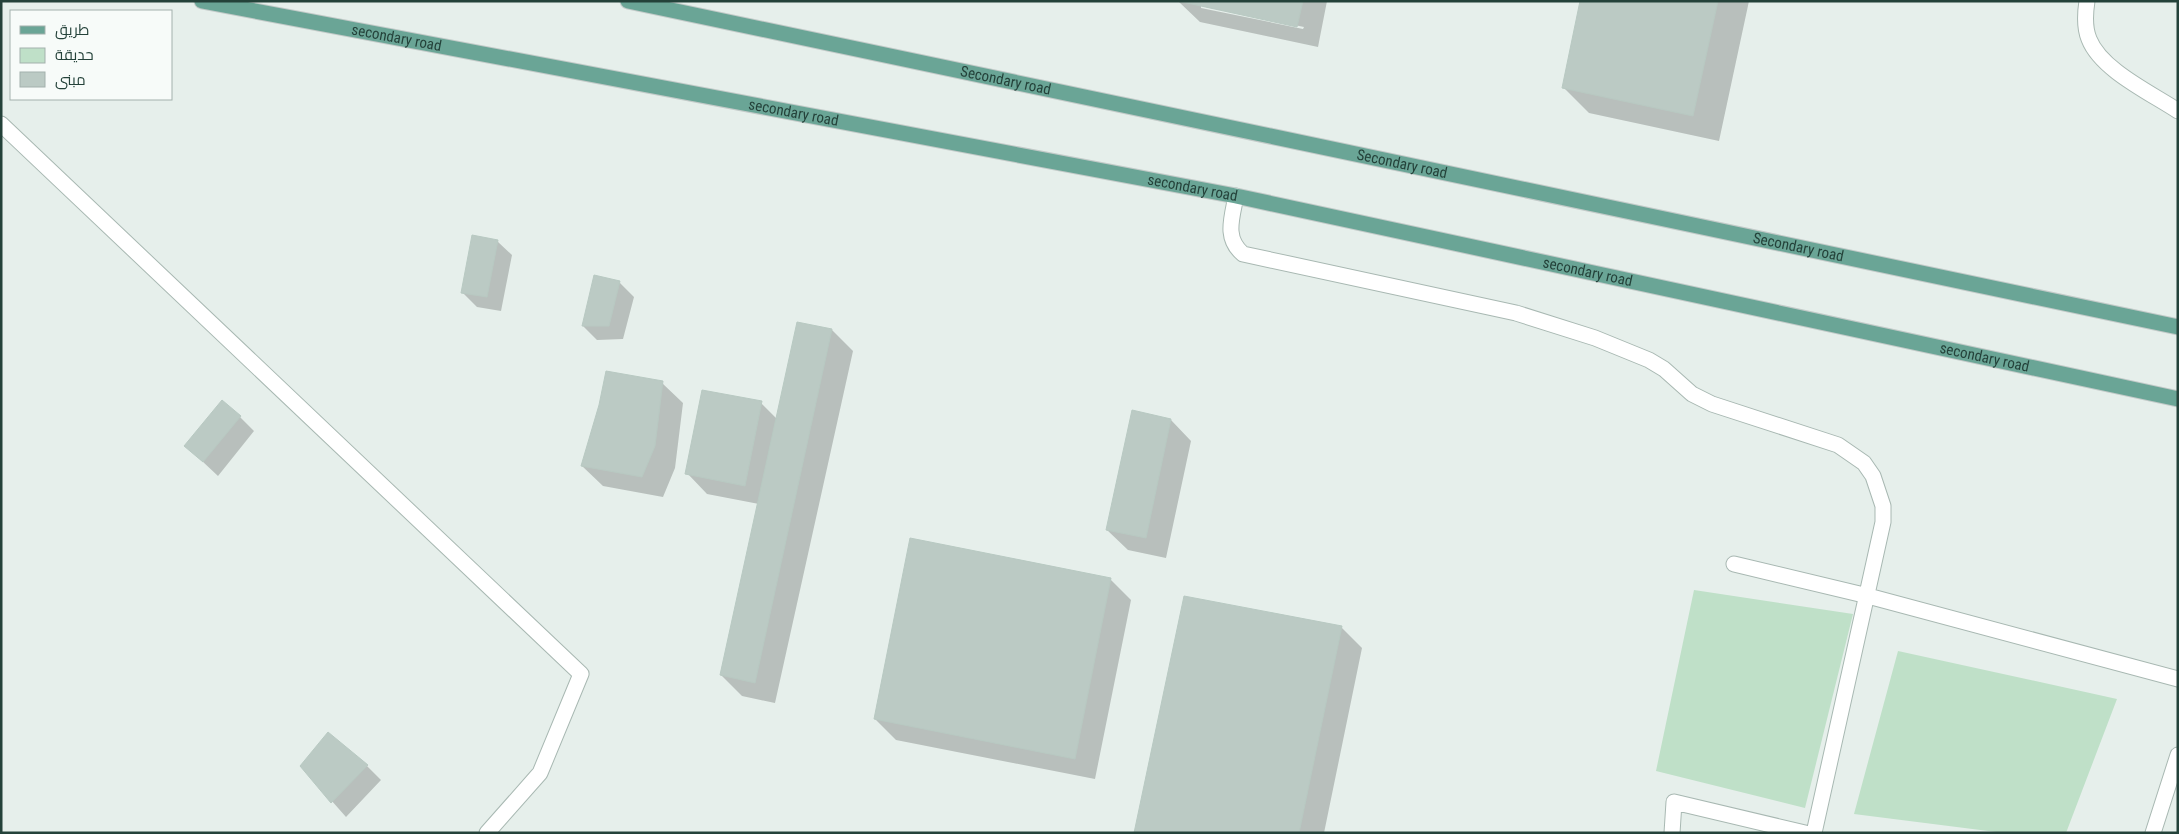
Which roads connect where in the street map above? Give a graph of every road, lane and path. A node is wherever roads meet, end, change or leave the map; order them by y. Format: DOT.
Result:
graph roads {
  1 [pos="202,1"];
  2 [pos="628,1"];
  3 [pos="2087,1"];
  4 [pos="2178,111"];
  5 [pos="1,124"];
  6 [pos="1236,196"];
  7 [pos="2178,327"];
  8 [pos="2178,399"];
  9 [pos="1734,564"];
  10 [pos="1868,596"];
  11 [pos="2178,679"];
  12 [pos="2178,755"];
  13 [pos="486,833"];
  14 [pos="1672,833"];
  15 [pos="1805,833"];
  16 [pos="1814,833"];
  17 [pos="2153,833"];
  1 -- 6 [label="main road, secondary road"];
  2 -- 7 [label="main road, Secondary road"];
  3 -- 4 [label="street"];
  5 -- 13 [label="street"];
  6 -- 8 [label="main road, secondary road"];
  6 -- 10 [label="street"];
  9 -- 10 [label="street"];
  10 -- 11 [label="street"];
  10 -- 16 [label="street"];
  12 -- 17 [label="street"];
  14 -- 15 [label="street"];
}
